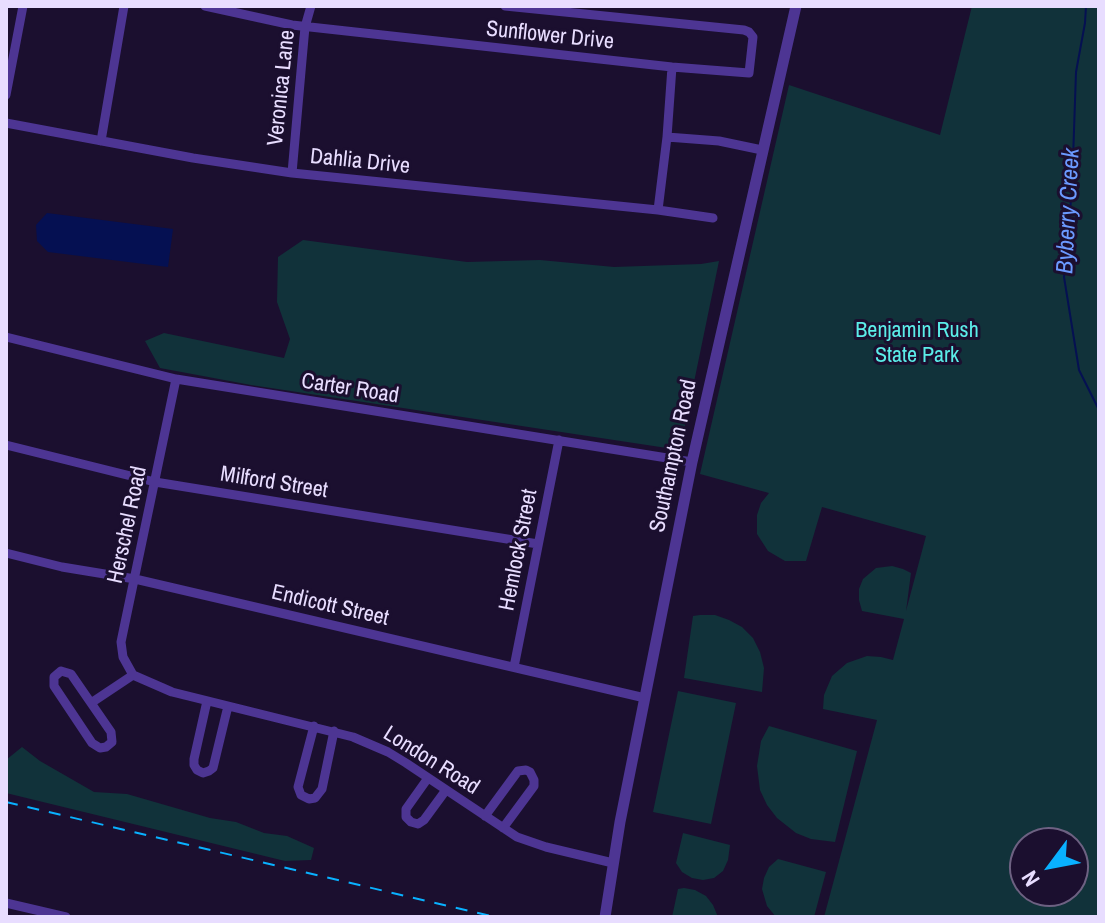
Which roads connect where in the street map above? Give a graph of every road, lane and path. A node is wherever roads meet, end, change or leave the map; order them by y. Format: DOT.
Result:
graph roads {
  1 [pos="23,6"];
  2 [pos="124,6"];
  3 [pos="205,6"];
  4 [pos="311,6"];
  5 [pos="505,6"];
  6 [pos="796,6"];
  7 [pos="305,27"];
  8 [pos="672,67"];
  9 [pos="6,95"];
  10 [pos="6,123"];
  11 [pos="667,137"];
  12 [pos="101,141"];
  13 [pos="762,150"];
  14 [pos="292,173"];
  15 [pos="658,210"];
  16 [pos="713,218"];
  17 [pos="6,337"];
  18 [pos="176,379"];
  19 [pos="559,440"];
  20 [pos="6,445"];
  21 [pos="692,462"];
  22 [pos="155,482"];
  23 [pos="538,544"];
  24 [pos="6,553"];
  25 [pos="135,579"];
  26 [pos="514,667"];
  27 [pos="133,675"];
  28 [pos="645,698"];
  29 [pos="207,701"];
  30 [pos="91,703"];
  31 [pos="228,706"];
  32 [pos="314,726"];
  33 [pos="334,731"];
  34 [pos="428,778"];
  35 [pos="446,790"];
  36 [pos="485,816"];
  37 [pos="503,828"];
  38 [pos="613,863"];
  39 [pos="6,903"];
  40 [pos="66,917"];
  41 [pos="605,917"];
  1 -- 9 [label="street"];
  2 -- 12 [label="street"];
  3 -- 7 [label="street, Sunflower Drive"];
  4 -- 7 [label="street, Veronica Lane"];
  5 -- 8 [label="street, Sunflower Drive"];
  6 -- 13 [label="street, Southampton Road"];
  7 -- 8 [label="street, Sunflower Drive"];
  7 -- 14 [label="street, Veronica Lane"];
  8 -- 11 [label="street"];
  10 -- 12 [label="street, Dahlia Drive"];
  11 -- 13 [label="street"];
  11 -- 15 [label="street"];
  12 -- 14 [label="street, Dahlia Drive"];
  13 -- 21 [label="street, Southampton Road"];
  14 -- 15 [label="street, Dahlia Drive"];
  15 -- 16 [label="street, Dahlia Drive"];
  17 -- 18 [label="street, Carter Road"];
  18 -- 19 [label="street, Carter Road"];
  18 -- 22 [label="street, Herschel Road"];
  19 -- 21 [label="street, Carter Road"];
  19 -- 23 [label="street, Hemlock Street"];
  20 -- 22 [label="street, Milford Street"];
  21 -- 28 [label="street, Southampton Road"];
  22 -- 23 [label="street, Milford Street"];
  22 -- 25 [label="street, Herschel Road"];
  23 -- 26 [label="street, Hemlock Street"];
  24 -- 25 [label="street, Endicott Street"];
  25 -- 26 [label="street, Endicott Street"];
  25 -- 27 [label="street, Herschel Road"];
  26 -- 28 [label="street, Endicott Street"];
  27 -- 29 [label="street, London Road"];
  27 -- 30 [label="street"];
  28 -- 38 [label="street, Southampton Road"];
  29 -- 31 [label="street, London Road"];
  29 -- 31 [label="street"];
  30 -- 30 [label="street"];
  31 -- 32 [label="street, London Road"];
  32 -- 33 [label="street, London Road"];
  32 -- 33 [label="street"];
  33 -- 34 [label="street, London Road"];
  34 -- 35 [label="street, London Road"];
  34 -- 35 [label="street"];
  35 -- 36 [label="street, London Road"];
  36 -- 37 [label="street, London Road"];
  36 -- 37 [label="street"];
  37 -- 38 [label="street, London Road"];
  38 -- 41 [label="street, Southampton Road"];
  39 -- 40 [label="street"];
}
